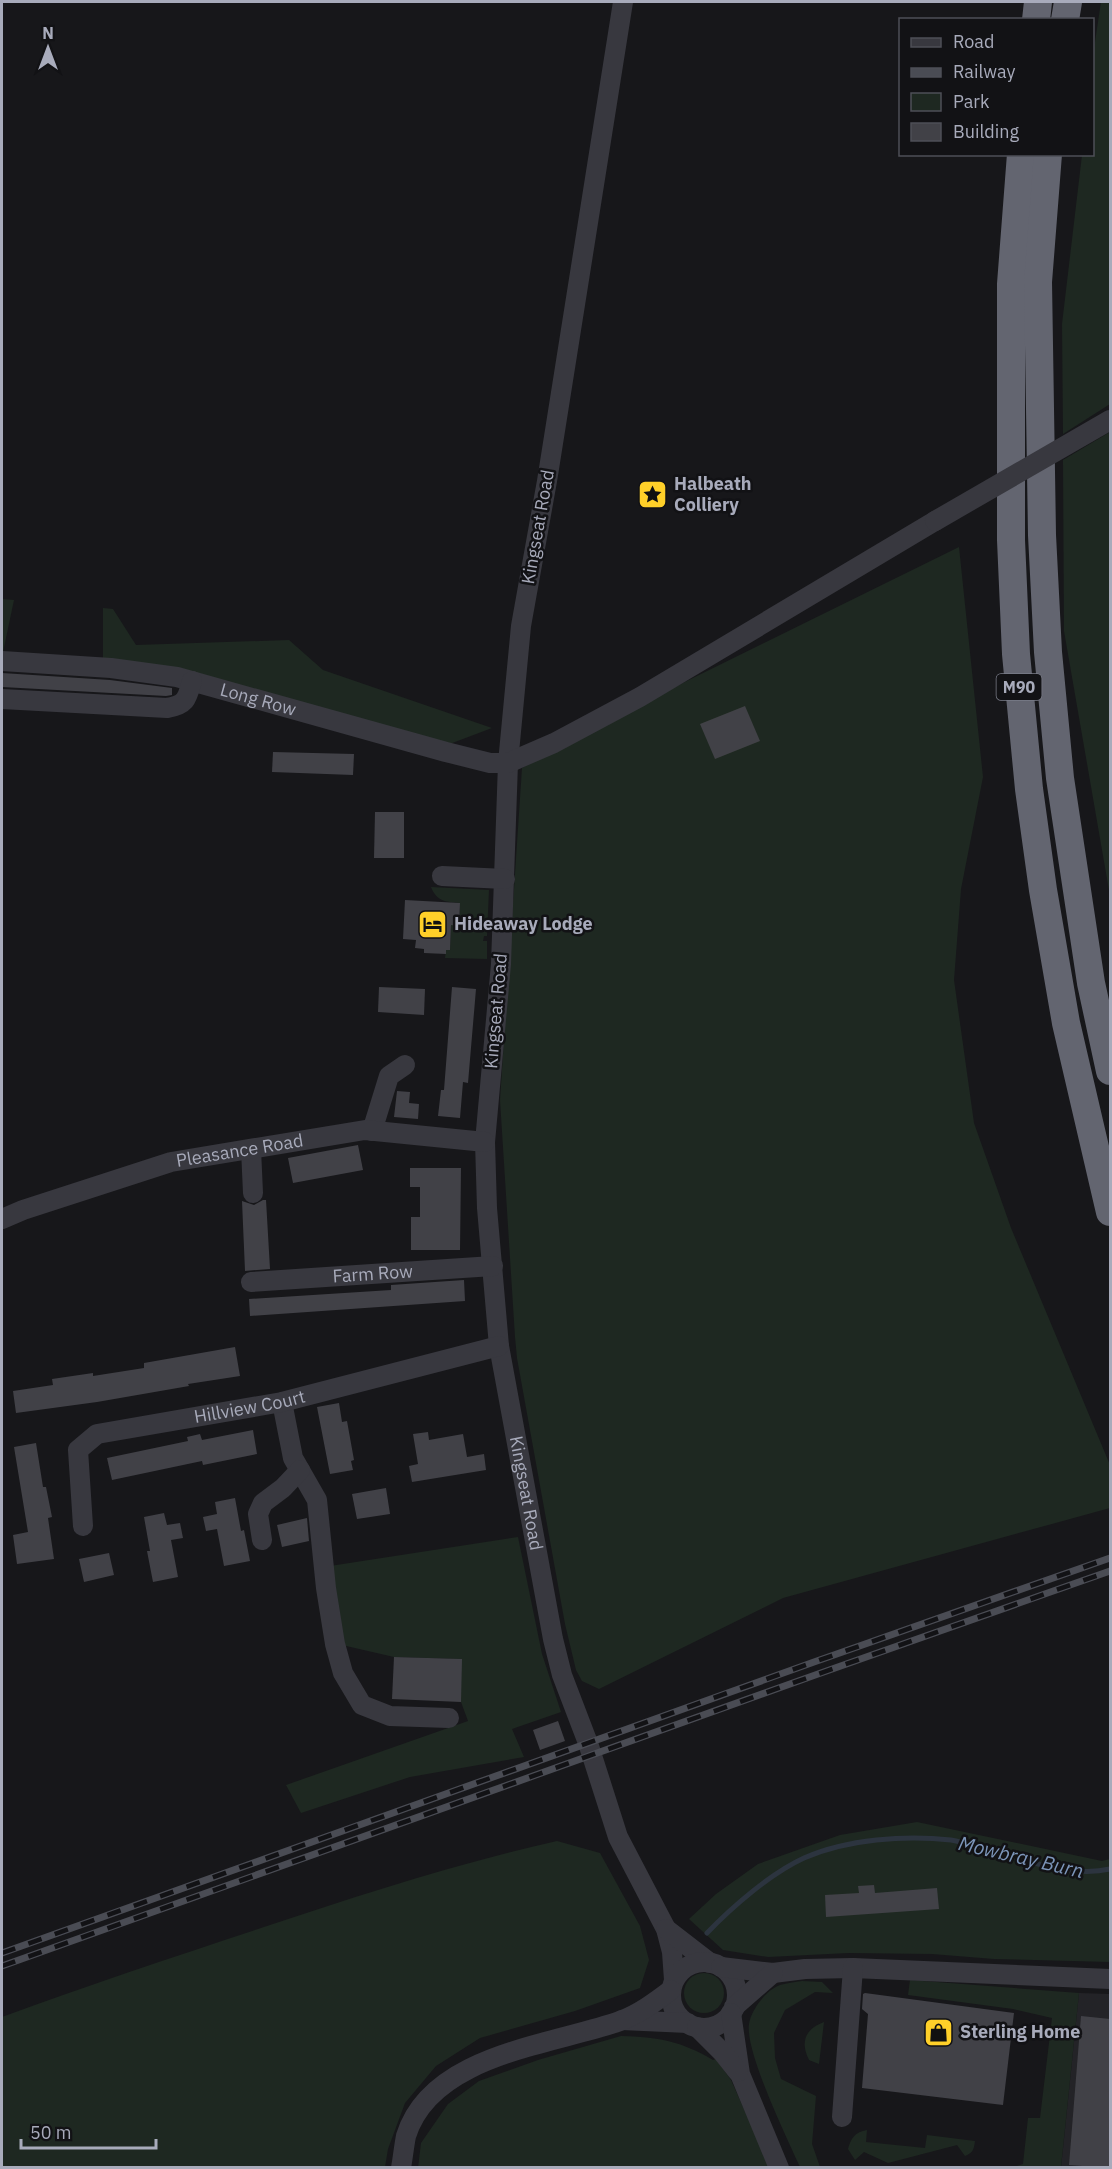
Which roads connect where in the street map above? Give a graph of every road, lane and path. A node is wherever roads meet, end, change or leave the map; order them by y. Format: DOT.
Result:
graph roads {
  1 [pos="623,2"];
  2 [pos="1038,2"];
  3 [pos="1068,2"];
  4 [pos="1036,18"];
  5 [pos="1065,18"];
  6 [pos="1021,156"];
  7 [pos="1048,156"];
  8 [pos="1110,420"];
  9 [pos="2,661"];
  10 [pos="192,681"];
  11 [pos="2,699"];
  12 [pos="508,763"];
  13 [pos="442,876"];
  14 [pos="505,879"];
  15 [pos="405,1065"];
  16 [pos="1110,1071"];
  17 [pos="372,1131"];
  18 [pos="485,1142"];
  19 [pos="243,1150"];
  20 [pos="253,1193"];
  21 [pos="1110,1212"];
  22 [pos="2,1219"];
  23 [pos="493,1266"];
  24 [pos="251,1282"];
  25 [pos="499,1346"];
  26 [pos="282,1402"];
  27 [pos="300,1470"];
  28 [pos="83,1526"];
  29 [pos="262,1540"];
  30 [pos="449,1718"];
  31 [pos="666,1929"];
  32 [pos="716,1965"];
  33 [pos="852,1968"];
  34 [pos="773,1973"];
  35 [pos="1110,1979"];
  36 [pos="673,1985"];
  37 [pos="733,2010"];
  38 [pos="622,2020"];
  39 [pos="693,2025"];
  40 [pos="740,2074"];
  41 [pos="842,2117"];
  42 [pos="401,2168"];
  43 [pos="779,2168"];
  1 -- 12 [label="street, Kingseat Road"];
  2 -- 4 [label="highway"];
  3 -- 5 [label="highway"];
  6 -- 21 [label="highway, M90"];
  7 -- 16 [label="highway, M90"];
  8 -- 12 [label="street, bridge"];
  9 -- 10 [label="street, Long Row"];
  10 -- 11 [label="street"];
  10 -- 12 [label="street, Long Row"];
  12 -- 14 [label="street, Kingseat Road"];
  13 -- 14 [label="street"];
  14 -- 18 [label="street, Kingseat Road"];
  15 -- 17 [label="street"];
  17 -- 18 [label="street, Pleasance Road"];
  17 -- 19 [label="street, Pleasance Road"];
  18 -- 23 [label="street, Kingseat Road"];
  19 -- 20 [label="street"];
  19 -- 22 [label="street, Pleasance Road"];
  23 -- 24 [label="street, Farm Row"];
  23 -- 25 [label="street, Kingseat Road"];
  25 -- 26 [label="street, Hillview Court"];
  25 -- 31 [label="street, Kingseat Road"];
  26 -- 27 [label="street"];
  26 -- 28 [label="street, Hillview Court"];
  27 -- 29 [label="street"];
  27 -- 30 [label="street"];
  31 -- 32 [label="street, Kingseat Road"];
  31 -- 36 [label="street, Kingseat Road"];
  32 -- 34 [label="street"];
  32 -- 36 [label="street"];
  32 -- 37 [label="street, Kingseat Road"];
  33 -- 34 [label="street"];
  33 -- 35 [label="street"];
  33 -- 41 [label="street"];
  34 -- 37 [label="street"];
  36 -- 38 [label="street"];
  36 -- 39 [label="street, Kingseat Road"];
  37 -- 39 [label="street"];
  37 -- 40 [label="street, Kingseat Road"];
  38 -- 39 [label="street"];
  38 -- 42 [label="street"];
  39 -- 40 [label="street, Kingseat Road"];
  40 -- 43 [label="street, Kingseat Road"];
}
